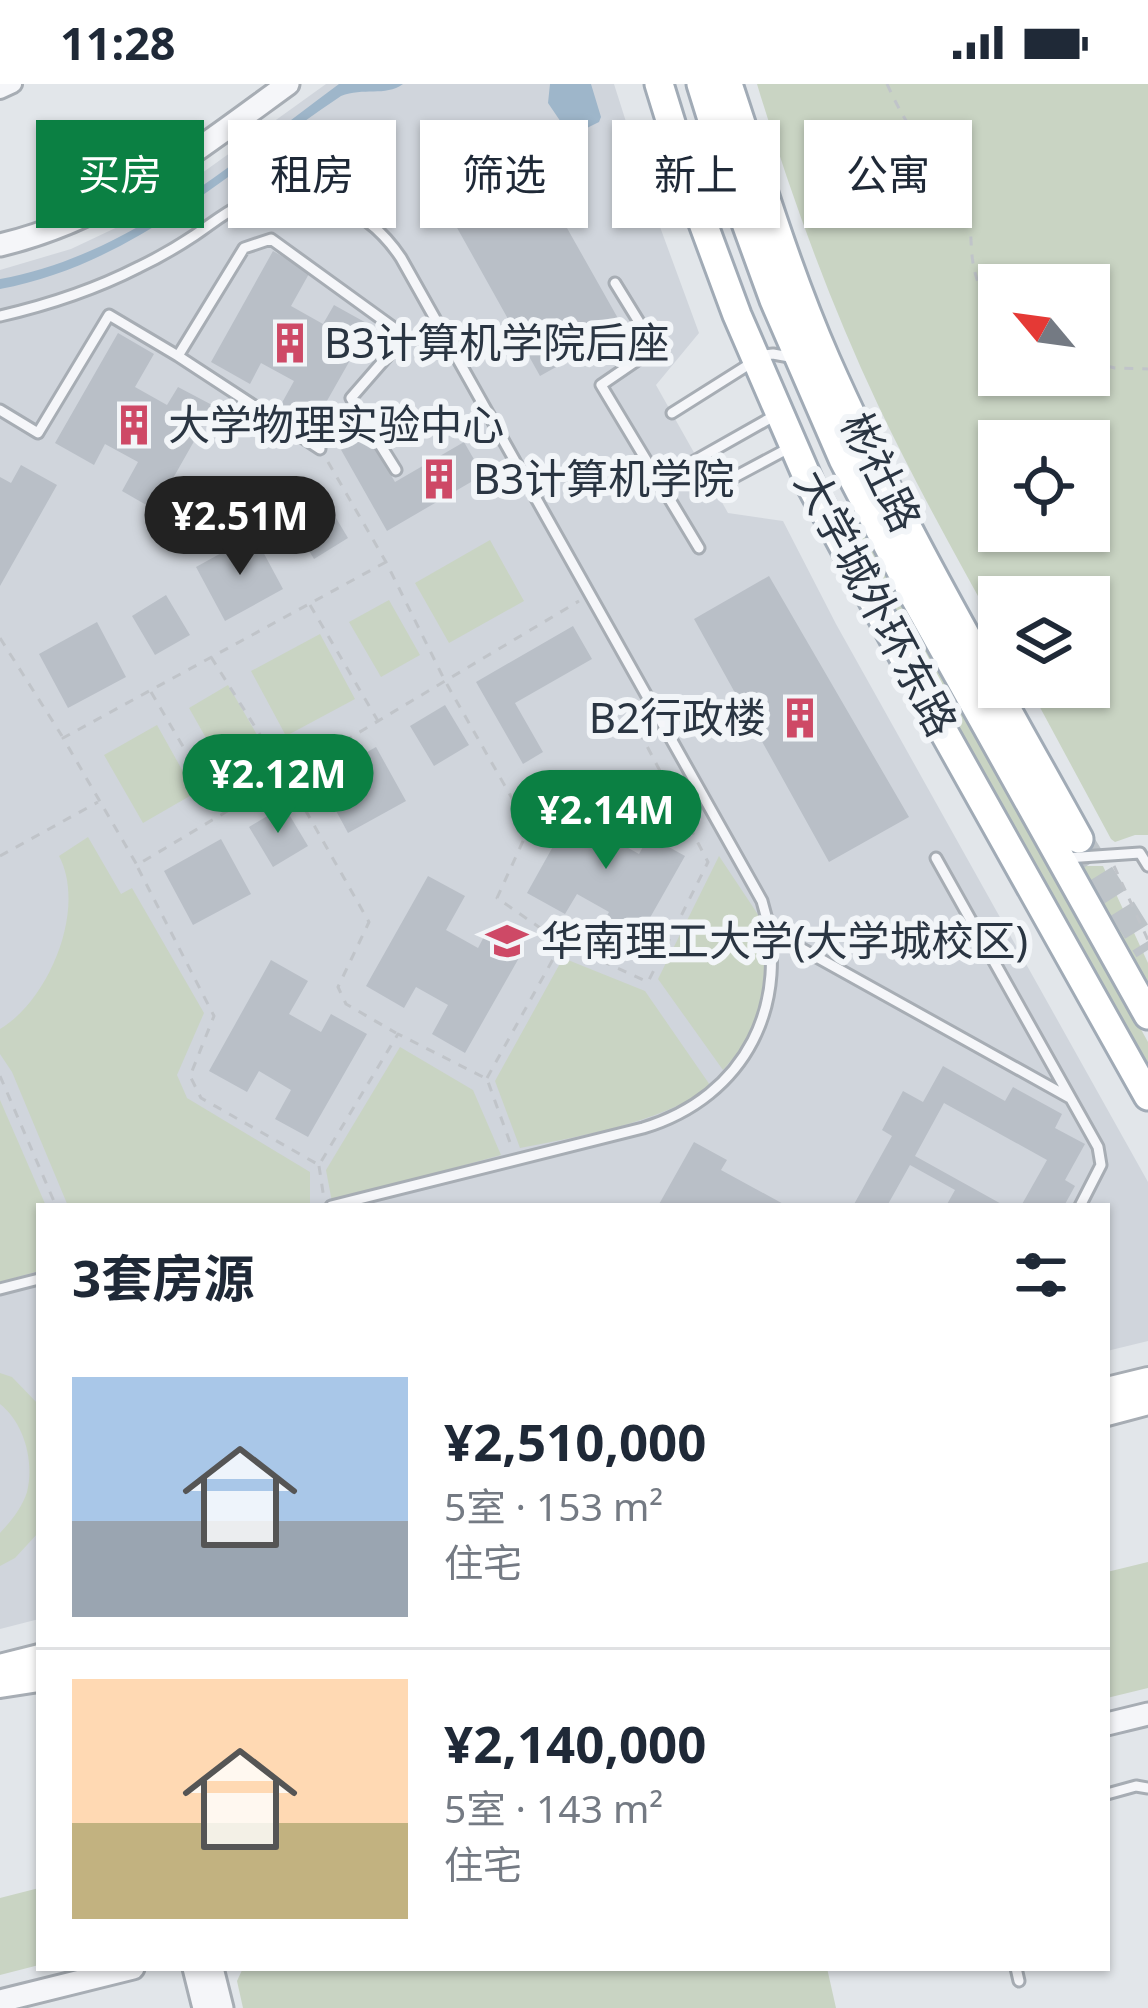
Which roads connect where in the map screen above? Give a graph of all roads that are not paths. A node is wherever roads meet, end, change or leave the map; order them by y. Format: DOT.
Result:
graph roads {
  1 [pos="13,84"];
  2 [pos="288,84"];
  3 [pos="659,84"];
  4 [pos="701,84"];
  5 [pos="728,84"];
  6 [pos="0,90"];
  7 [pos="748,229"];
  8 [pos="710,243"];
  9 [pos="0,245"];
  10 [pos="614,283"];
  11 [pos="0,316"];
  12 [pos="178,356"];
  13 [pos="755,359"];
  14 [pos="800,361"];
  15 [pos="0,410"];
  16 [pos="672,413"];
  17 [pos="779,414"];
  18 [pos="793,446"];
  19 [pos="320,449"];
  20 [pos="396,470"];
  21 [pos="659,481"];
  22 [pos="714,488"];
  23 [pos="865,504"];
  24 [pos="830,523"];
  25 [pos="699,548"];
  26 [pos="1070,849"];
  27 [pos="936,858"];
  28 [pos="1148,866"];
  29 [pos="770,931"];
  30 [pos="1148,1015"];
  31 [pos="1148,1096"];
  32 [pos="1070,1098"];
  33 [pos="340,1203"];
  34 [pos="1082,1203"];
  35 [pos="36,1280"];
  36 [pos="0,1289"];
  37 [pos="1148,1380"];
  38 [pos="1110,1389"];
  39 [pos="1148,1402"];
  40 [pos="1110,1412"];
  41 [pos="36,1658"];
  42 [pos="0,1667"];
  43 [pos="36,1679"];
  44 [pos="0,1685"];
  45 [pos="1148,1714"];
  46 [pos="1110,1723"];
  47 [pos="1148,1788"];
  48 [pos="1110,1793"];
  49 [pos="121,1971"];
  50 [pos="195,1971"];
  51 [pos="213,1971"];
  52 [pos="1017,1971"];
  53 [pos="1019,1981"];
  54 [pos="0,2001"];
  55 [pos="204,2008"];
  56 [pos="222,2008"];
  1 -- 6 [label="street"];
  2 -- 9 [label="street"];
  3 -- 8 [label="main road, 大学城外环东路"];
  4 -- 7 [label="main road, 大学城外环东路"];
  5 -- 26 [label="main road, 彬社路"];
  7 -- 8 [label="main road"];
  7 -- 14 [label="main road, 大学城外环东路"];
  8 -- 13 [label="main road, 大学城外环东路"];
  10 -- 21 [label="lane"];
  11 -- 29 [label="lane"];
  12 -- 15 [label="lane"];
  12 -- 19 [label="lane"];
  12 -- 20 [label="lane"];
  13 -- 14 [label="lane"];
  13 -- 16 [label="lane"];
  13 -- 17 [label="main road, 大学城外环东路"];
  14 -- 23 [label="main road, 大学城外环东路"];
  17 -- 18 [label="main road, 大学城外环东路"];
  17 -- 21 [label="lane"];
  18 -- 22 [label="lane"];
  18 -- 24 [label="main road, 大学城外环东路"];
  21 -- 25 [label="lane"];
  23 -- 24 [label="main road"];
  23 -- 26 [label="main road, 大学城外环东路"];
  24 -- 31 [label="main road, 大学城外环东路"];
  26 -- 28 [label="lane"];
  26 -- 30 [label="main road, 大学城外环东路"];
  27 -- 32 [label="lane"];
  29 -- 32 [label="lane"];
  29 -- 33 [label="lane"];
  32 -- 34 [label="lane"];
  35 -- 36 [label="lane"];
  37 -- 38 [label="main road"];
  39 -- 40 [label="main road"];
  41 -- 42 [label="main road"];
  43 -- 44 [label="main road"];
  45 -- 46 [label="street"];
  47 -- 48 [label="lane"];
  49 -- 54 [label="street"];
  50 -- 55 [label="street"];
  51 -- 56 [label="street"];
  52 -- 53 [label="lane"];
}
